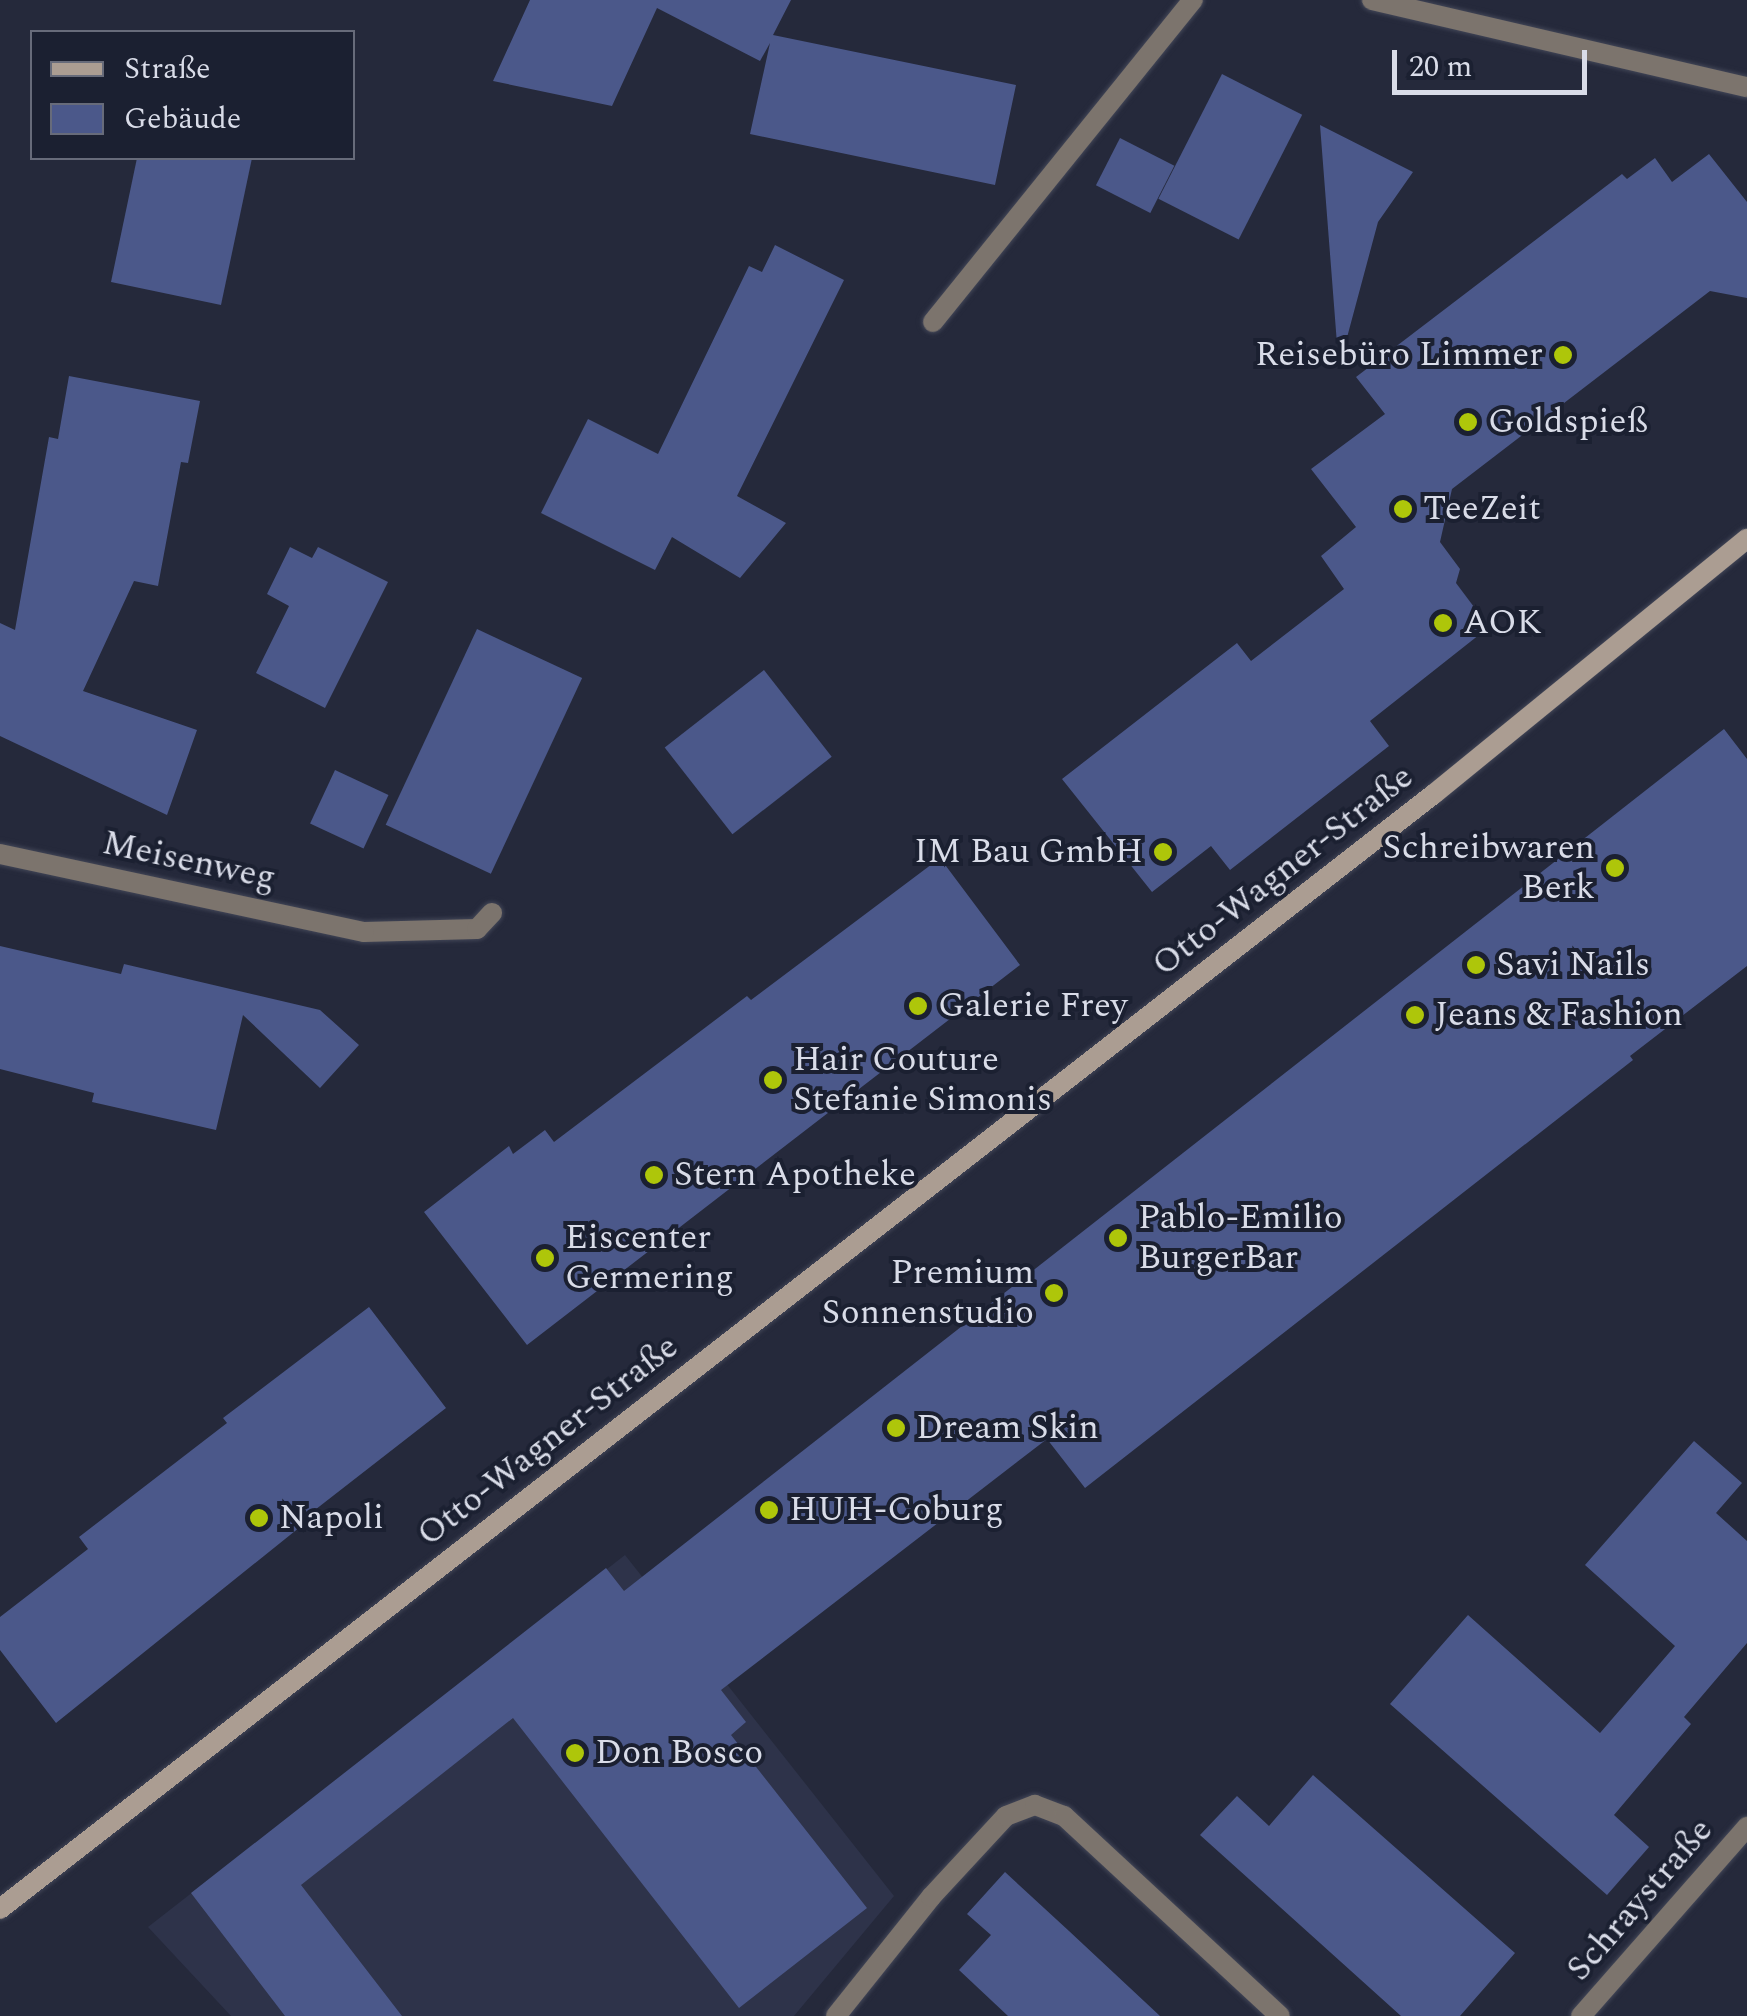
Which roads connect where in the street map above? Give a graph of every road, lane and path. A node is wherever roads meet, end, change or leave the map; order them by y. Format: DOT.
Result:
graph roads {
  1 [pos="1193,0"];
  2 [pos="1372,0"];
  3 [pos="1747,87"];
  4 [pos="933,322"];
  5 [pos="1747,539"];
  6 [pos="0,854"];
  7 [pos="492,912"];
  8 [pos="1747,1827"];
  9 [pos="0,1909"];
  10 [pos="836,2016"];
  11 [pos="1280,2016"];
  12 [pos="1581,2016"];
  1 -- 4 [label="street"];
  2 -- 3 [label="street"];
  5 -- 9 [label="street, Otto-Wagner-Straße"];
  6 -- 7 [label="street, Meisenweg"];
  8 -- 12 [label="street, Schraystraße"];
  10 -- 11 [label="street"];
}
